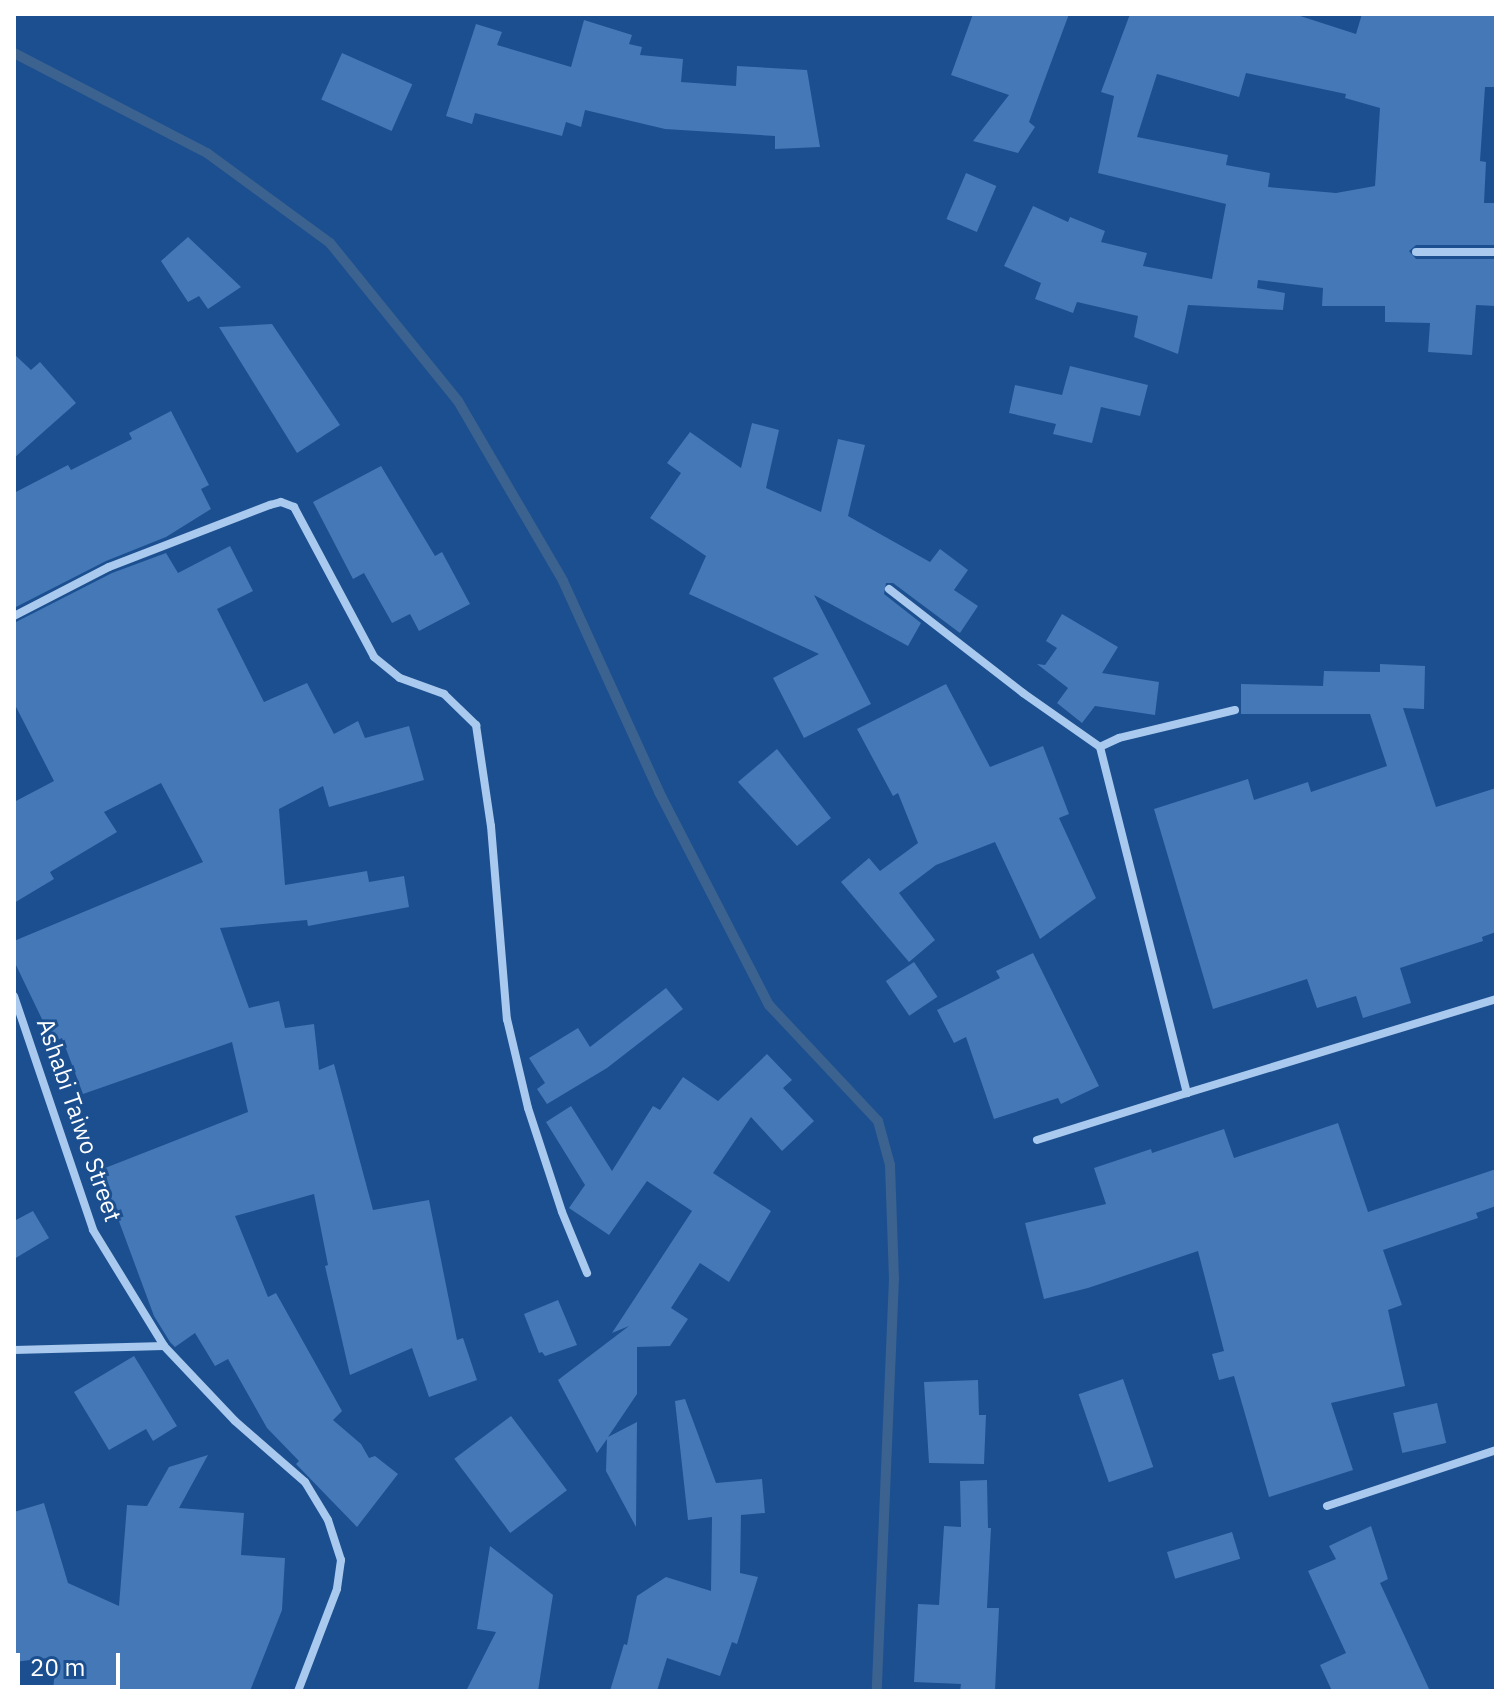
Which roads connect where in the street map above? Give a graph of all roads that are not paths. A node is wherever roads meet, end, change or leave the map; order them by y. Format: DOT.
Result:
graph roads {
  1 [pos="1416,252"];
  2 [pos="1496,252"];
  3 [pos="889,589"];
  4 [pos="14,616"];
  5 [pos="1235,710"];
  6 [pos="1100,747"];
  7 [pos="14,996"];
  8 [pos="1496,999"];
  9 [pos="1187,1093"];
  10 [pos="1037,1140"];
  11 [pos="587,1273"];
  12 [pos="164,1346"];
  13 [pos="14,1350"];
  14 [pos="1496,1450"];
  15 [pos="1327,1506"];
  16 [pos="298,1691"];
  1 -- 2 [label="street"];
  3 -- 6 [label="street"];
  4 -- 11 [label="street"];
  5 -- 6 [label="street"];
  6 -- 9 [label="street"];
  7 -- 12 [label="street, Ashabi Taiwo Street"];
  8 -- 9 [label="street"];
  9 -- 10 [label="street"];
  12 -- 13 [label="street"];
  12 -- 16 [label="street, Ashabi Taiwo Street"];
  14 -- 15 [label="street"];
}
